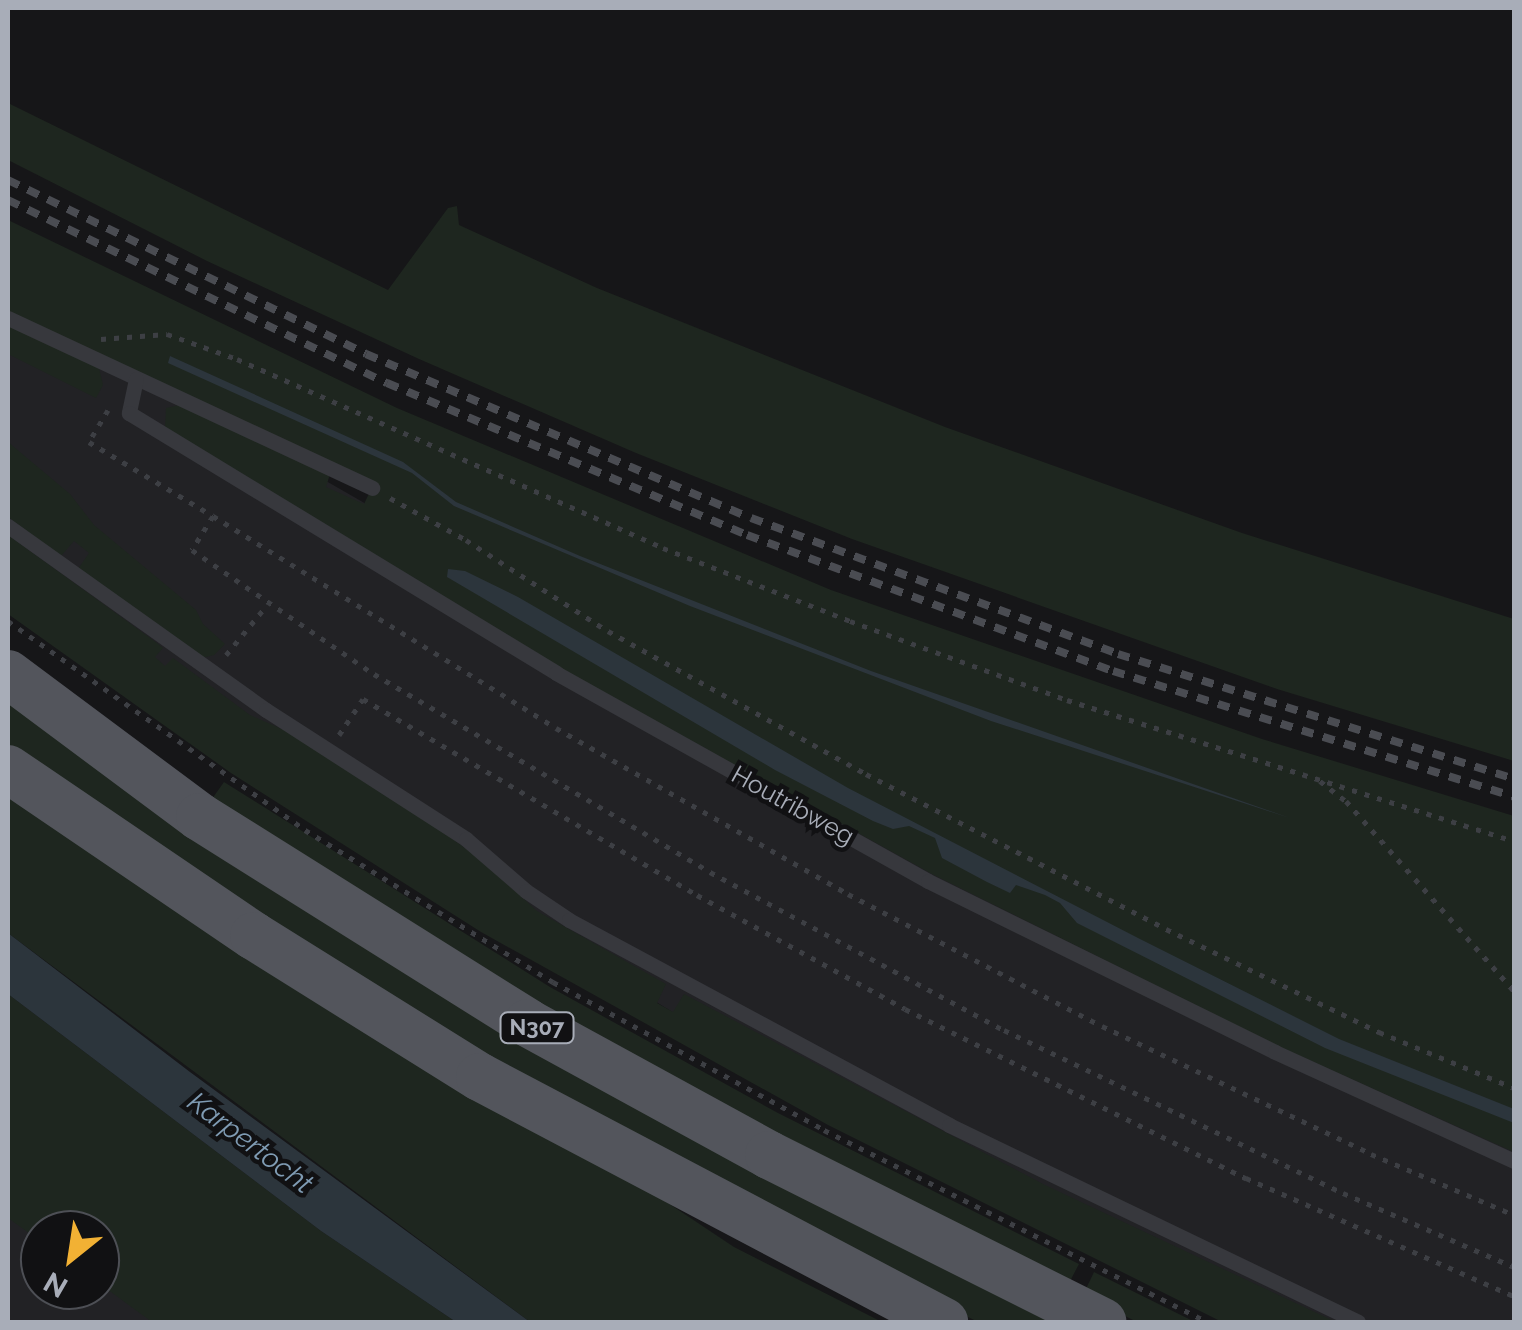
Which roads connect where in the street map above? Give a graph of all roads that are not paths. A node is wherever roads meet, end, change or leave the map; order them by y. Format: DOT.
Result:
graph roads {
  1 [pos="8,318"];
  2 [pos="136,379"];
  3 [pos="372,488"];
  4 [pos="8,526"];
  5 [pos="8,674"];
  6 [pos="8,769"];
  7 [pos="1514,1162"];
  8 [pos="944,1322"];
  9 [pos="1102,1322"];
  10 [pos="1358,1322"];
  1 -- 2 [label="lane"];
  2 -- 3 [label="lane"];
  2 -- 7 [label="lane, Houtribweg"];
  4 -- 10 [label="lane"];
  5 -- 9 [label="main road, N307"];
  6 -- 8 [label="main road, N307"];
}
